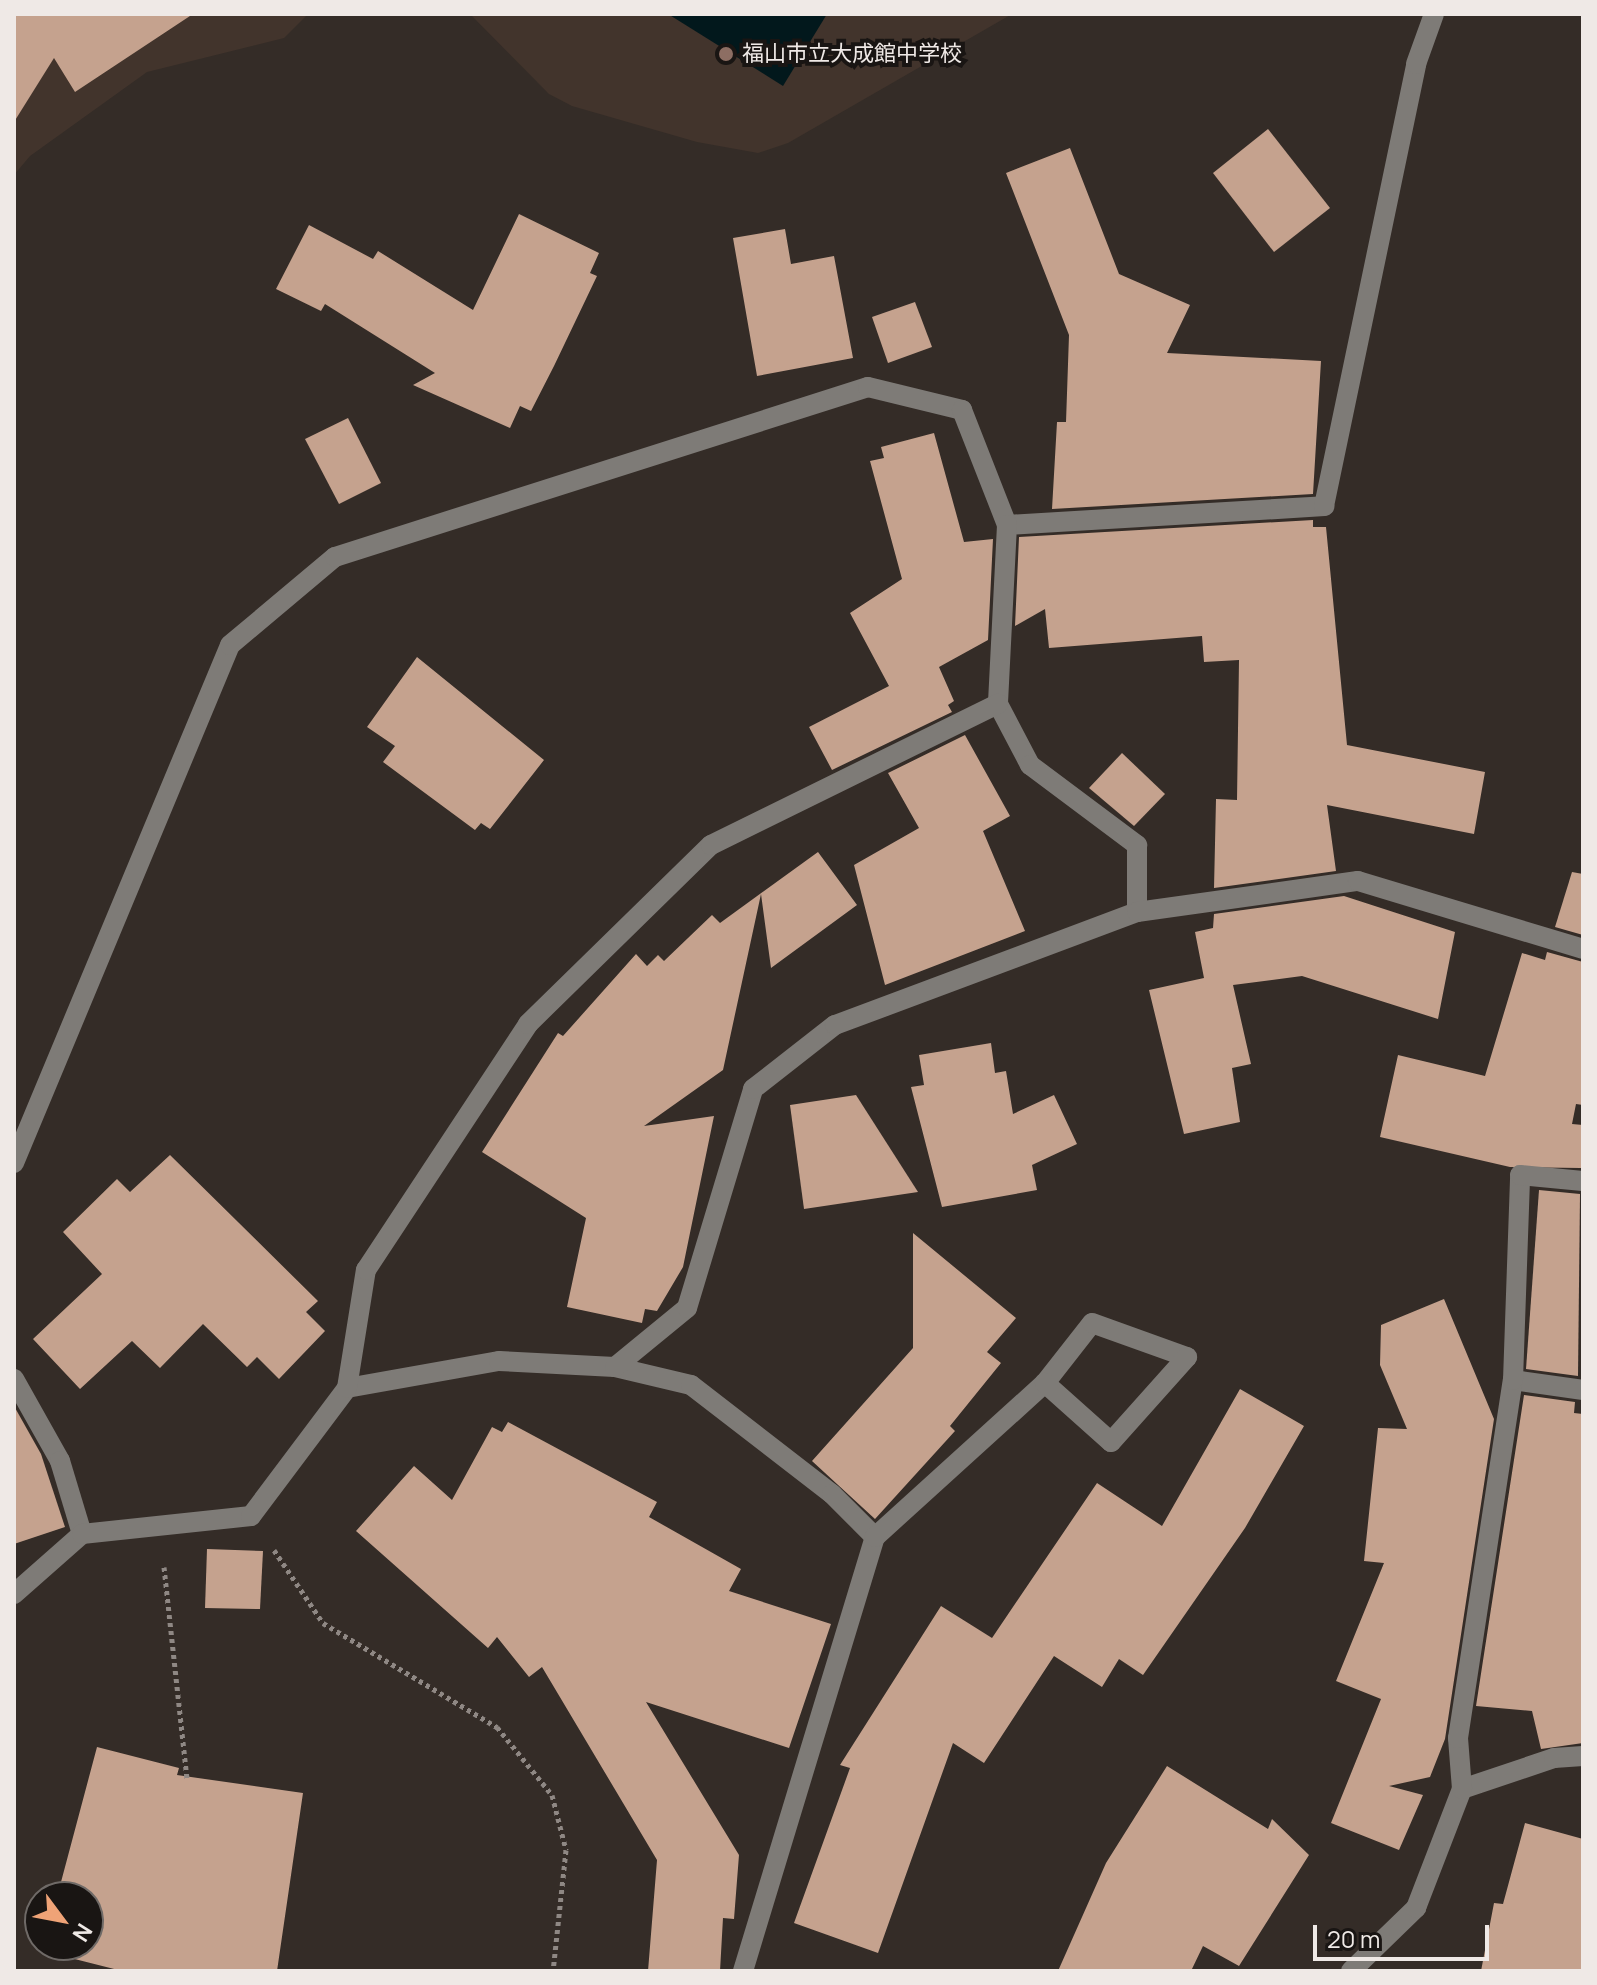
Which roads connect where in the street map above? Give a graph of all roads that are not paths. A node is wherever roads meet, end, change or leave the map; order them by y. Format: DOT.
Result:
graph roads {
  1 [pos="1434,14"];
  2 [pos="1007,525"];
  3 [pos="998,704"];
  4 [pos="1137,912"];
  5 [pos="1583,949"];
  6 [pos="14,1163"];
  7 [pos="1583,1181"];
  8 [pos="615,1367"];
  9 [pos="14,1379"];
  10 [pos="1513,1380"];
  11 [pos="1045,1383"];
  12 [pos="347,1388"];
  13 [pos="1583,1390"];
  14 [pos="82,1534"];
  15 [pos="875,1537"];
  16 [pos="14,1594"];
  17 [pos="1583,1756"];
  18 [pos="1462,1789"];
  19 [pos="743,1971"];
  20 [pos="1351,1971"];
  1 -- 2 [label="street"];
  2 -- 3 [label="street"];
  2 -- 6 [label="street"];
  3 -- 4 [label="street"];
  3 -- 12 [label="street"];
  4 -- 5 [label="street"];
  4 -- 8 [label="street"];
  7 -- 10 [label="street"];
  8 -- 12 [label="street"];
  8 -- 15 [label="street"];
  9 -- 14 [label="street"];
  10 -- 13 [label="street"];
  10 -- 18 [label="street"];
  11 -- 11 [label="street"];
  11 -- 15 [label="street"];
  12 -- 14 [label="street"];
  14 -- 16 [label="street"];
  15 -- 19 [label="street"];
  17 -- 18 [label="street"];
  18 -- 20 [label="street"];
}
